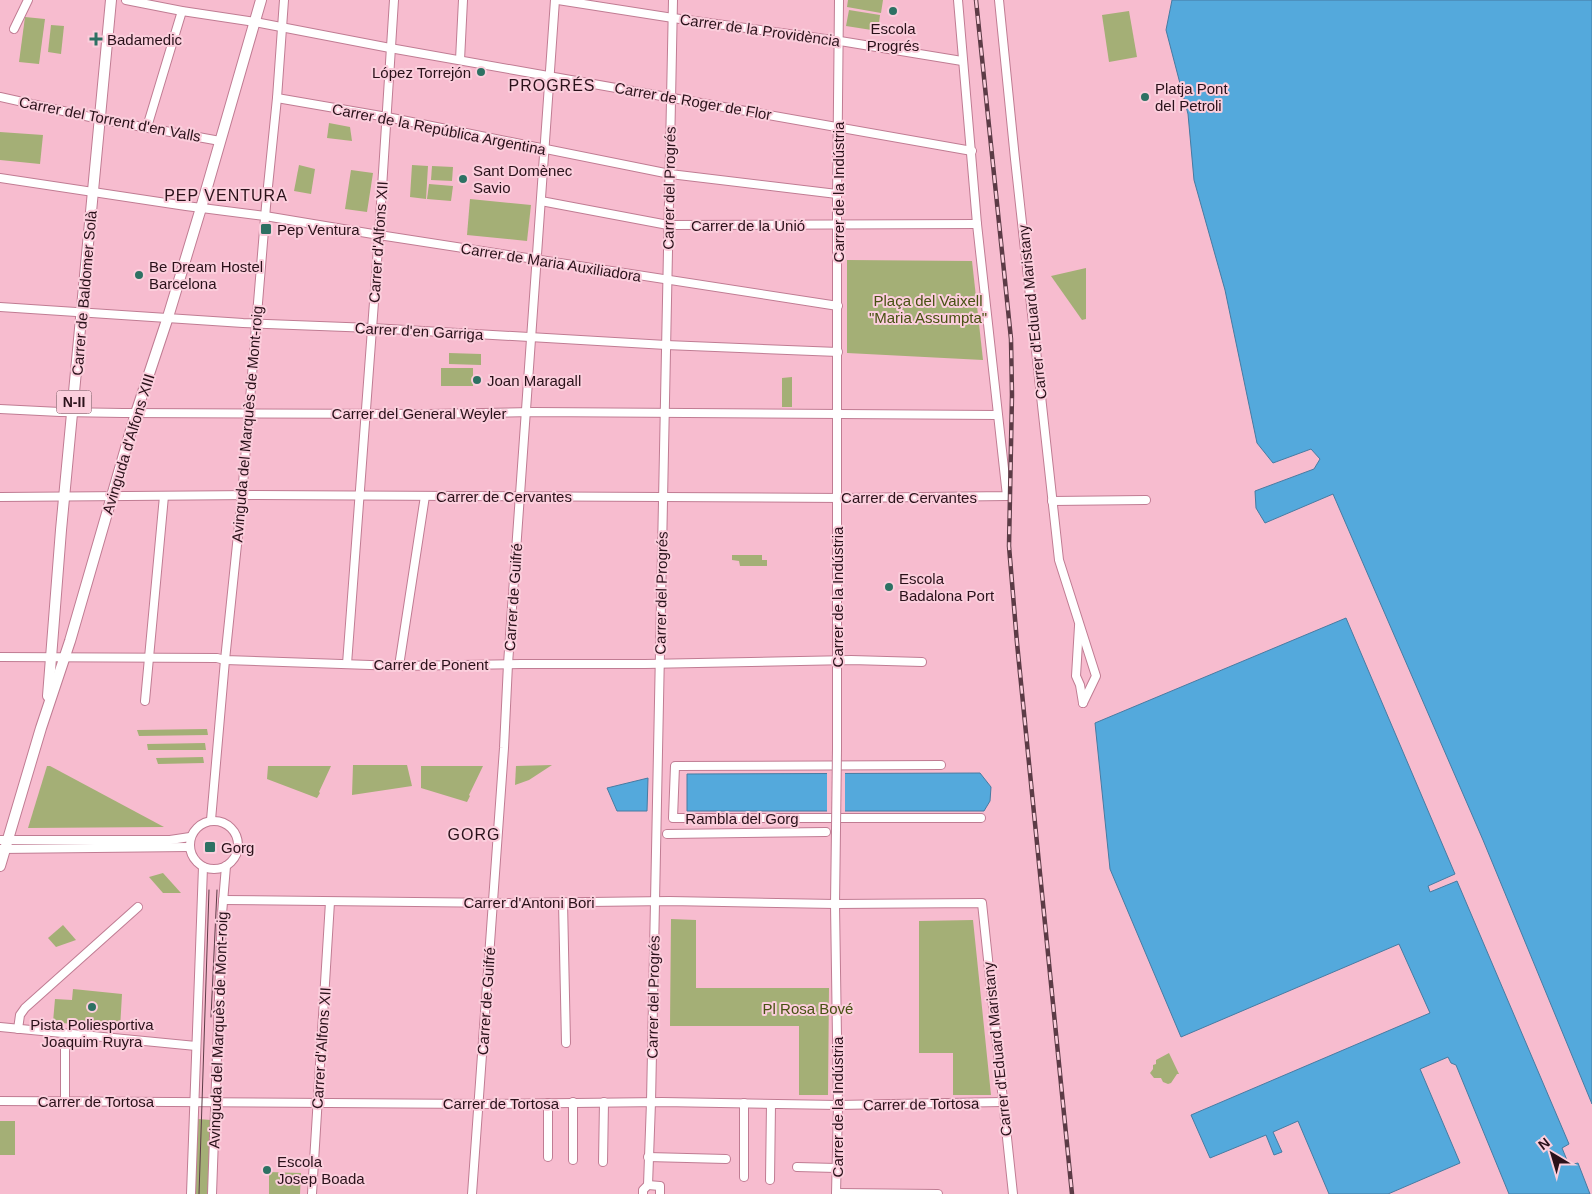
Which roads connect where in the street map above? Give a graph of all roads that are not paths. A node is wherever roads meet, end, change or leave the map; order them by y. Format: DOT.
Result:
graph roads {
  1 [pos="28,0"];
  2 [pos="111,0"];
  3 [pos="126,0"];
  4 [pos="261,0"];
  5 [pos="284,0"];
  6 [pos="394,0"];
  7 [pos="463,0"];
  8 [pos="556,0"];
  9 [pos="674,0"];
  10 [pos="839,0"];
  11 [pos="958,0"];
  12 [pos="999,0"];
  13 [pos="182,10"];
  14 [pos="673,18"];
  15 [pos="255,22"];
  16 [pos="282,27"];
  17 [pos="14,29"];
  18 [pos="840,41"];
  19 [pos="390,48"];
  20 [pos="460,60"];
  21 [pos="962,61"];
  22 [pos="550,75"];
  23 [pos="0,97"];
  24 [pos="671,97"];
  25 [pos="277,98"];
  26 [pos="387,117"];
  27 [pos="99,119"];
  28 [pos="148,127"];
  29 [pos="839,128"];
  30 [pos="220,141"];
  31 [pos="544,150"];
  32 [pos="972,151"];
  33 [pos="670,174"];
  34 [pos="0,178"];
  35 [pos="93,192"];
  36 [pos="837,194"];
  37 [pos="541,202"];
  38 [pos="201,208"];
  39 [pos="265,216"];
  40 [pos="977,224"];
  41 [pos="668,225"];
  42 [pos="837,225"];
  43 [pos="379,235"];
  44 [pos="537,259"];
  45 [pos="667,281"];
  46 [pos="838,306"];
  47 [pos="0,307"];
  48 [pos="82,312"];
  49 [pos="168,317"];
  50 [pos="256,322"];
  51 [pos="372,328"];
  52 [pos="532,338"];
  53 [pos="666,345"];
  54 [pos="838,352"];
  55 [pos="0,409"];
  56 [pos="73,412"];
  57 [pos="527,412"];
  58 [pos="136,413"];
  59 [pos="365,413"];
  60 [pos="665,413"];
  61 [pos="838,413"];
  62 [pos="248,414"];
  63 [pos="997,415"];
  64 [pos="0,496"];
  65 [pos="65,496"];
  66 [pos="113,496"];
  67 [pos="164,496"];
  68 [pos="242,496"];
  69 [pos="359,496"];
  70 [pos="425,496"];
  71 [pos="520,496"];
  72 [pos="663,496"];
  73 [pos="837,498"];
  74 [pos="1146,500"];
  75 [pos="1052,501"];
  76 [pos="1079,621"];
  77 [pos="0,657"];
  78 [pos="58,657"];
  79 [pos="150,658"];
  80 [pos="225,660"];
  81 [pos="837,660"];
  82 [pos="922,662"];
  83 [pos="659,663"];
  84 [pos="347,664"];
  85 [pos="508,664"];
  86 [pos="399,666"];
  87 [pos="1094,670"];
  88 [pos="1076,671"];
  89 [pos="1095,682"];
  90 [pos="1080,685"];
  91 [pos="146,701"];
  92 [pos="941,765"];
  93 [pos="981,818"];
  94 [pos="211,820"];
  95 [pos="826,832"];
  96 [pos="667,834"];
  97 [pos="190,837"];
  98 [pos="3,845"];
  99 [pos="190,847"];
  100 [pos="0,866"];
  101 [pos="203,866"];
  102 [pos="226,866"];
  103 [pos="223,900"];
  104 [pos="654,901"];
  105 [pos="330,902"];
  106 [pos="493,902"];
  107 [pos="562,902"];
  108 [pos="982,903"];
  109 [pos="835,904"];
  110 [pos="138,907"];
  111 [pos="0,1027"];
  112 [pos="18,1029"];
  113 [pos="566,1043"];
  114 [pos="65,1044"];
  115 [pos="196,1046"];
  116 [pos="0,1101"];
  117 [pos="65,1101"];
  118 [pos="194,1101"];
  119 [pos="215,1102"];
  120 [pos="318,1102"];
  121 [pos="573,1102"];
  122 [pos="604,1102"];
  123 [pos="651,1102"];
  124 [pos="1002,1102"];
  125 [pos="548,1103"];
  126 [pos="744,1103"];
  127 [pos="479,1104"];
  128 [pos="771,1104"];
  129 [pos="838,1105"];
  130 [pos="548,1157"];
  131 [pos="648,1157"];
  132 [pos="726,1159"];
  133 [pos="573,1160"];
  134 [pos="603,1162"];
  135 [pos="798,1167"];
  136 [pos="836,1168"];
  137 [pos="744,1177"];
  138 [pos="770,1180"];
  139 [pos="648,1185"];
  140 [pos="836,1193"];
  141 [pos="191,1194"];
  142 [pos="212,1194"];
  143 [pos="312,1194"];
  144 [pos="472,1194"];
  145 [pos="643,1194"];
  146 [pos="660,1194"];
  147 [pos="938,1194"];
  148 [pos="1013,1194"];
  1 -- 17 [label="street"];
  2 -- 27 [label="main road, Carrer de Baldomer Solà / N-II"];
  3 -- 13 [label="street, Carrer de Roger de Flor"];
  4 -- 15 [label="main road, N-II"];
  5 -- 16 [label="street, Avinguda del Marquès de Mont-roig"];
  6 -- 19 [label="street, Carrer d'Alfons XII"];
  7 -- 20 [label="street"];
  8 -- 14 [label="street, Carrer de la Providència"];
  8 -- 22 [label="street, Carrer de Guifré"];
  9 -- 14 [label="street, Carrer del Progrés"];
  10 -- 18 [label="street, Carrer de la Indústria"];
  11 -- 21 [label="street"];
  12 -- 75 [label="street, Carrer d'Eduard Maristany"];
  13 -- 15 [label="street, Carrer de Roger de Flor"];
  13 -- 28 [label="street"];
  14 -- 18 [label="street, Carrer de la Providència"];
  14 -- 24 [label="street, Carrer del Progrés"];
  15 -- 16 [label="street, Carrer de Roger de Flor"];
  15 -- 30 [label="main road, Avinguda d'Alfons XIII / N-II"];
  16 -- 19 [label="street, Carrer de Roger de Flor"];
  16 -- 25 [label="street, Avinguda del Marquès de Mont-roig"];
  18 -- 21 [label="street, Carrer de la Providència"];
  18 -- 29 [label="street, Carrer de la Indústria"];
  19 -- 20 [label="street, Carrer de Roger de Flor"];
  19 -- 26 [label="street, Carrer d'Alfons XII"];
  20 -- 22 [label="street, Carrer de Roger de Flor"];
  21 -- 32 [label="street"];
  22 -- 24 [label="street, Carrer de Roger de Flor"];
  22 -- 31 [label="street, Carrer de Guifré"];
  23 -- 27 [label="street, Carrer del Torrent d'en Valls"];
  24 -- 29 [label="street, Carrer de Roger de Flor"];
  24 -- 33 [label="street, Carrer del Progrés"];
  25 -- 26 [label="street, Carrer de la República Argentina"];
  25 -- 39 [label="street, Avinguda del Marquès de Mont-roig"];
  26 -- 31 [label="street, Carrer de la República Argentina"];
  26 -- 43 [label="street, Carrer d'Alfons XII"];
  27 -- 28 [label="street, Carrer del Torrent d'en Valls"];
  27 -- 35 [label="main road, Carrer de Baldomer Solà / N-II"];
  28 -- 30 [label="street, Carrer del Torrent d'en Valls"];
  29 -- 32 [label="street, Carrer de Roger de Flor"];
  29 -- 36 [label="street, Carrer de la Indústria"];
  30 -- 38 [label="main road, Avinguda d'Alfons XIII / N-II"];
  31 -- 33 [label="street, Carrer de la República Argentina"];
  31 -- 37 [label="street, Carrer de Guifré"];
  32 -- 40 [label="street"];
  33 -- 36 [label="street, Carrer de la República Argentina"];
  33 -- 41 [label="street, Carrer del Progrés"];
  34 -- 35 [label="street, Carrer de Maria Auxiliadora"];
  35 -- 38 [label="street, Carrer de Maria Auxiliadora"];
  35 -- 48 [label="main road, Carrer de Baldomer Solà / N-II"];
  36 -- 42 [label="street, Carrer de la Indústria"];
  37 -- 41 [label="street, Carrer de la Unió"];
  37 -- 44 [label="street, Carrer de Guifré"];
  38 -- 39 [label="street, Carrer de Maria Auxiliadora"];
  38 -- 49 [label="main road, Avinguda d'Alfons XIII / N-II"];
  39 -- 43 [label="street, Carrer de Maria Auxiliadora"];
  39 -- 50 [label="street, Avinguda del Marquès de Mont-roig"];
  40 -- 42 [label="street, Carrer de la Unió"];
  40 -- 63 [label="street"];
  41 -- 42 [label="street, Carrer de la Unió"];
  41 -- 45 [label="street, Carrer del Progrés"];
  42 -- 46 [label="street, Carrer de la Indústria"];
  43 -- 44 [label="street, Carrer de Maria Auxiliadora"];
  43 -- 51 [label="street, Carrer d'Alfons XII"];
  44 -- 45 [label="street, Carrer de Maria Auxiliadora"];
  44 -- 52 [label="street, Carrer de Guifré"];
  45 -- 46 [label="street, Carrer de Maria Auxiliadora"];
  45 -- 53 [label="street, Carrer del Progrés"];
  46 -- 54 [label="street, Carrer de la Indústria"];
  47 -- 48 [label="street, Carrer d'en Garriga"];
  48 -- 49 [label="street, Carrer d'en Garriga"];
  48 -- 56 [label="main road, Carrer de Baldomer Solà / N-II"];
  49 -- 50 [label="street, Carrer d'en Garriga"];
  49 -- 58 [label="main road, Avinguda d'Alfons XIII / N-II"];
  50 -- 51 [label="street, Carrer d'en Garriga"];
  50 -- 62 [label="street, Avinguda del Marquès de Mont-roig"];
  51 -- 52 [label="street, Carrer d'en Garriga"];
  51 -- 59 [label="street, Carrer d'Alfons XII"];
  52 -- 53 [label="street, Carrer d'en Garriga"];
  52 -- 57 [label="street, Carrer de Guifré"];
  53 -- 54 [label="street, Carrer d'en Garriga"];
  53 -- 60 [label="street, Carrer del Progrés"];
  54 -- 61 [label="street, Carrer de la Indústria"];
  55 -- 56 [label="street, Carrer del General Weyler"];
  56 -- 58 [label="street, Carrer del General Weyler"];
  56 -- 65 [label="main road, Carrer de Baldomer Solà / N-II"];
  57 -- 59 [label="street, Carrer del General Weyler"];
  57 -- 60 [label="street, Carrer del General Weyler"];
  57 -- 71 [label="street, Carrer de Guifré"];
  58 -- 62 [label="street, Carrer del General Weyler"];
  58 -- 66 [label="main road, Avinguda d'Alfons XIII / N-II"];
  59 -- 62 [label="street, Carrer del General Weyler"];
  59 -- 69 [label="street, Carrer d'Alfons XII"];
  60 -- 61 [label="street, Carrer del General Weyler"];
  60 -- 72 [label="street, Carrer del Progrés"];
  61 -- 63 [label="street, Carrer del General Weyler"];
  61 -- 73 [label="street, Carrer de la Indústria"];
  62 -- 68 [label="street, Avinguda del Marquès de Mont-roig"];
  63 -- 73 [label="street, Carrer de Cervantes"];
  64 -- 65 [label="street, Carrer de Cervantes"];
  65 -- 66 [label="street, Carrer de Cervantes"];
  65 -- 78 [label="main road, Carrer de Baldomer Solà / N-II"];
  66 -- 67 [label="street, Carrer de Cervantes"];
  66 -- 78 [label="main road, Avinguda d'Alfons XIII / N-II"];
  67 -- 68 [label="street, Carrer de Cervantes"];
  67 -- 79 [label="street"];
  68 -- 69 [label="street, Carrer de Cervantes"];
  68 -- 80 [label="street, Avinguda del Marquès de Mont-roig"];
  69 -- 70 [label="street, Carrer de Cervantes"];
  69 -- 84 [label="street, Carrer d'Alfons XII"];
  70 -- 71 [label="street, Carrer de Cervantes"];
  70 -- 86 [label="street"];
  71 -- 72 [label="street, Carrer de Cervantes"];
  71 -- 85 [label="street, Carrer de Guifré"];
  72 -- 73 [label="street, Carrer de Cervantes"];
  72 -- 83 [label="street, Carrer del Progrés"];
  73 -- 81 [label="street, Carrer de la Indústria"];
  74 -- 75 [label="street"];
  75 -- 76 [label="street, Carrer d'Eduard Maristany"];
  76 -- 87 [label="street, Carrer d'Eduard Maristany"];
  76 -- 88 [label="street, Carrer d'Eduard Maristany"];
  77 -- 78 [label="street, Carrer de Ponent"];
  78 -- 79 [label="street, Carrer de Ponent"];
  78 -- 98 [label="main road, Avinguda d'Alfons XIII / N-II"];
  79 -- 80 [label="street, Carrer de Ponent"];
  79 -- 91 [label="street"];
  80 -- 84 [label="street, Carrer de Ponent"];
  80 -- 94 [label="street, Avinguda del Marquès de Mont-roig"];
  81 -- 82 [label="street, Carrer de Ponent"];
  81 -- 83 [label="street, Carrer de Ponent"];
  81 -- 109 [label="street, Carrer de la Indústria, bridge"];
  83 -- 85 [label="street, Carrer de Ponent"];
  83 -- 104 [label="street, Carrer del Progrés"];
  84 -- 86 [label="street, Carrer de Ponent"];
  85 -- 86 [label="street, Carrer de Ponent"];
  85 -- 106 [label="street, Carrer de Guifré"];
  87 -- 88 [label="street"];
  87 -- 89 [label="street"];
  88 -- 90 [label="street"];
  89 -- 90 [label="street"];
  89 -- 90 [label="street"];
  92 -- 93 [label="street, Rambla del Gorg"];
  94 -- 97 [label="street"];
  94 -- 102 [label="street"];
  95 -- 96 [label="street"];
  97 -- 98 [label="street"];
  97 -- 99 [label="street"];
  98 -- 99 [label="street"];
  98 -- 100 [label="main road, Avinguda d'Alfons XIII / N-II"];
  99 -- 101 [label="street"];
  101 -- 102 [label="street"];
  101 -- 115 [label="street, Avinguda del Marquès de Mont-roig"];
  102 -- 103 [label="street, Avinguda del Marquès de Mont-roig"];
  103 -- 105 [label="street, Carrer d'Antoni Bori"];
  103 -- 119 [label="street, Avinguda del Marquès de Mont-roig"];
  104 -- 107 [label="street, Carrer d'Antoni Bori"];
  104 -- 109 [label="street, Carrer d'Antoni Bori"];
  104 -- 123 [label="street, Carrer del Progrés"];
  105 -- 106 [label="street, Carrer d'Antoni Bori"];
  105 -- 120 [label="street, Carrer d'Alfons XII"];
  106 -- 107 [label="street, Carrer d'Antoni Bori"];
  106 -- 127 [label="street, Carrer de Guifré"];
  107 -- 113 [label="street"];
  108 -- 109 [label="street, Carrer d'Antoni Bori"];
  108 -- 124 [label="street, Carrer d'Eduard Maristany"];
  109 -- 129 [label="street, Carrer de la Indústria"];
  110 -- 112 [label="street"];
  111 -- 112 [label="street"];
  112 -- 115 [label="street"];
  114 -- 117 [label="street"];
  115 -- 118 [label="street, Avinguda del Marquès de Mont-roig"];
  116 -- 117 [label="street, Carrer de Tortosa"];
  117 -- 118 [label="street, Carrer de Tortosa"];
  118 -- 119 [label="street, Carrer de Tortosa"];
  118 -- 141 [label="street, Avinguda del Marquès de Mont-roig"];
  119 -- 120 [label="street, Carrer de Tortosa"];
  119 -- 142 [label="street, Avinguda del Marquès de Mont-roig"];
  120 -- 127 [label="street, Carrer de Tortosa"];
  120 -- 143 [label="street, Carrer d'Alfons XII"];
  121 -- 122 [label="street, Carrer de Tortosa"];
  121 -- 125 [label="street, Carrer de Tortosa"];
  121 -- 133 [label="street"];
  122 -- 123 [label="street, Carrer de Tortosa"];
  122 -- 134 [label="street"];
  123 -- 126 [label="street, Carrer de Tortosa"];
  123 -- 131 [label="street, Carrer del Progrés"];
  124 -- 129 [label="street, Carrer de Tortosa"];
  124 -- 148 [label="street, Carrer d'Eduard Maristany"];
  125 -- 127 [label="street, Carrer de Tortosa"];
  125 -- 130 [label="street"];
  126 -- 128 [label="street, Carrer de Tortosa"];
  126 -- 137 [label="street"];
  127 -- 144 [label="street, Carrer de Guifré"];
  128 -- 129 [label="street, Carrer de Tortosa"];
  128 -- 138 [label="street"];
  129 -- 136 [label="street, Carrer de la Indústria"];
  131 -- 132 [label="street"];
  131 -- 139 [label="street, Carrer del Progrés"];
  135 -- 136 [label="street"];
  136 -- 140 [label="street, Carrer de la Indústria"];
  139 -- 145 [label="street, Carrer del Progrés"];
  139 -- 146 [label="street"];
  140 -- 147 [label="street"];
}
